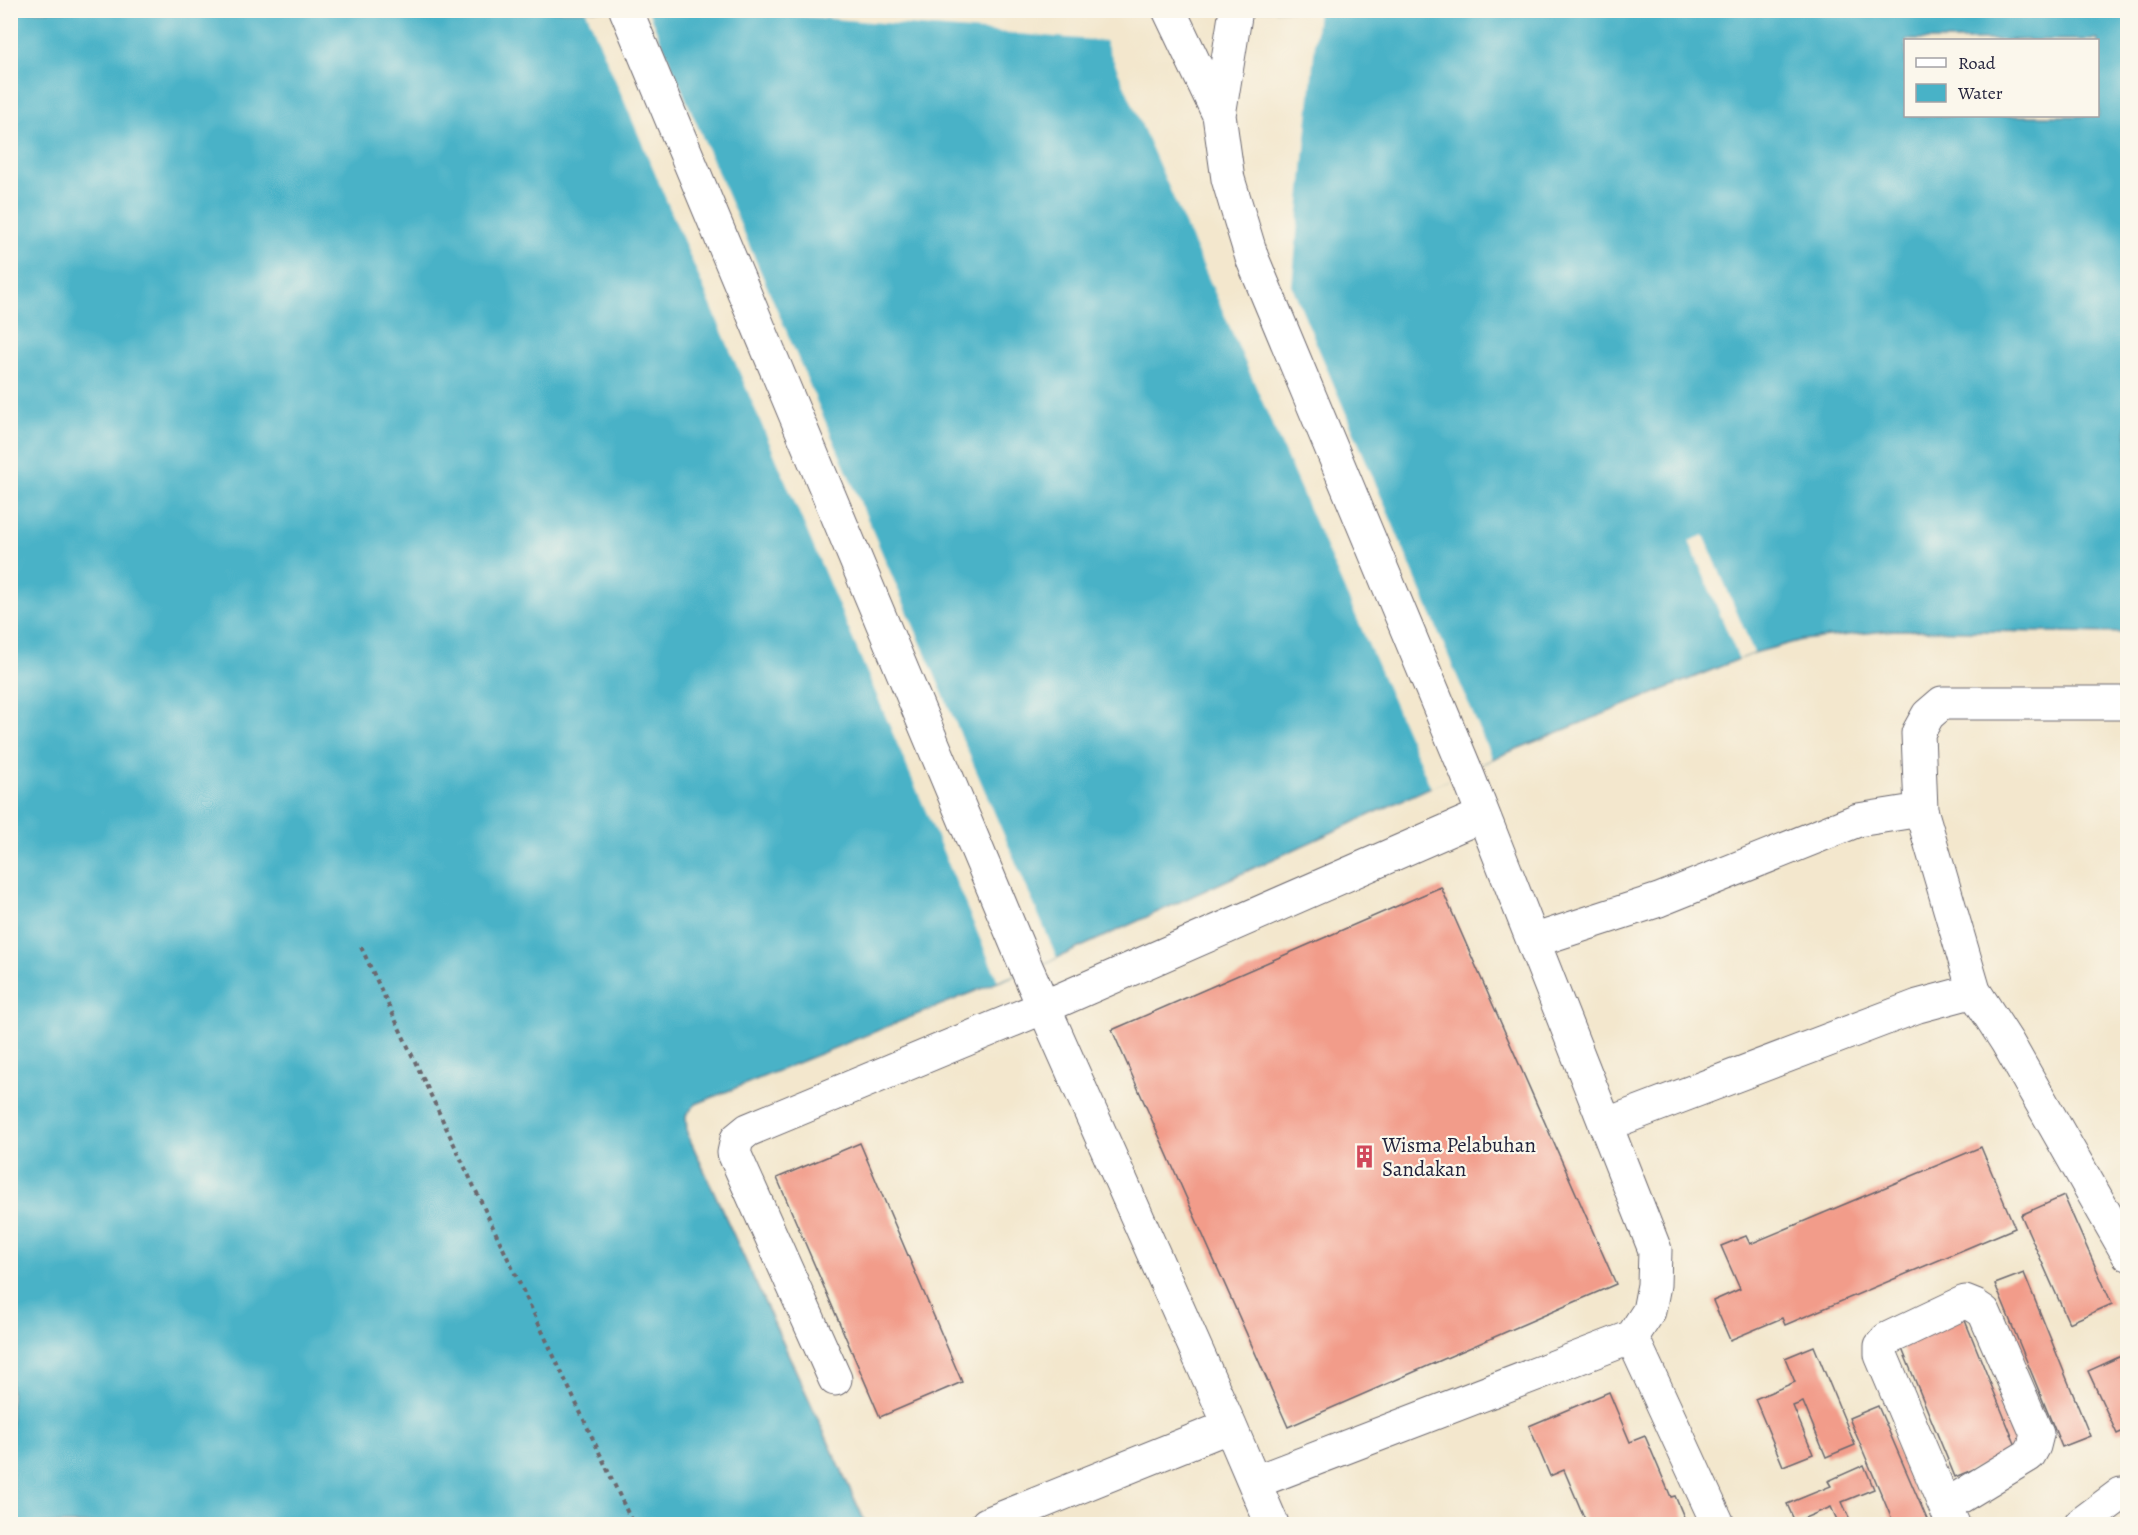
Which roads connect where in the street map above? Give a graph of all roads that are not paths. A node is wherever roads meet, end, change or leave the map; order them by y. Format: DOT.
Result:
graph roads {
  1 [pos="626,10"];
  2 [pos="1168,10"];
  3 [pos="1236,10"];
  4 [pos="1219,115"];
  5 [pos="2127,703"];
  6 [pos="1921,810"];
  7 [pos="1483,815"];
  8 [pos="1533,941"];
  9 [pos="1974,991"];
  10 [pos="1044,1007"];
  11 [pos="1605,1125"];
  12 [pos="2127,1254"];
  13 [pos="1632,1337"];
  14 [pos="835,1379"];
  15 [pos="1230,1426"];
  16 [pos="1255,1482"];
  17 [pos="2121,1494"];
  18 [pos="1949,1515"];
  19 [pos="987,1524"];
  20 [pos="1272,1524"];
  21 [pos="1718,1524"];
  22 [pos="2081,1524"];
  1 -- 10 [label="lane"];
  2 -- 4 [label="lane"];
  3 -- 4 [label="lane"];
  4 -- 7 [label="lane"];
  5 -- 6 [label="lane"];
  6 -- 8 [label="lane"];
  6 -- 9 [label="lane"];
  7 -- 8 [label="lane"];
  7 -- 10 [label="lane"];
  8 -- 11 [label="lane"];
  9 -- 11 [label="lane"];
  9 -- 12 [label="lane"];
  10 -- 14 [label="lane"];
  10 -- 15 [label="lane"];
  11 -- 13 [label="lane"];
  13 -- 16 [label="lane"];
  13 -- 21 [label="lane"];
  15 -- 16 [label="lane"];
  15 -- 19 [label="lane"];
  16 -- 20 [label="lane"];
  17 -- 22 [label="lane"];
  18 -- 18 [label="lane"];
}
